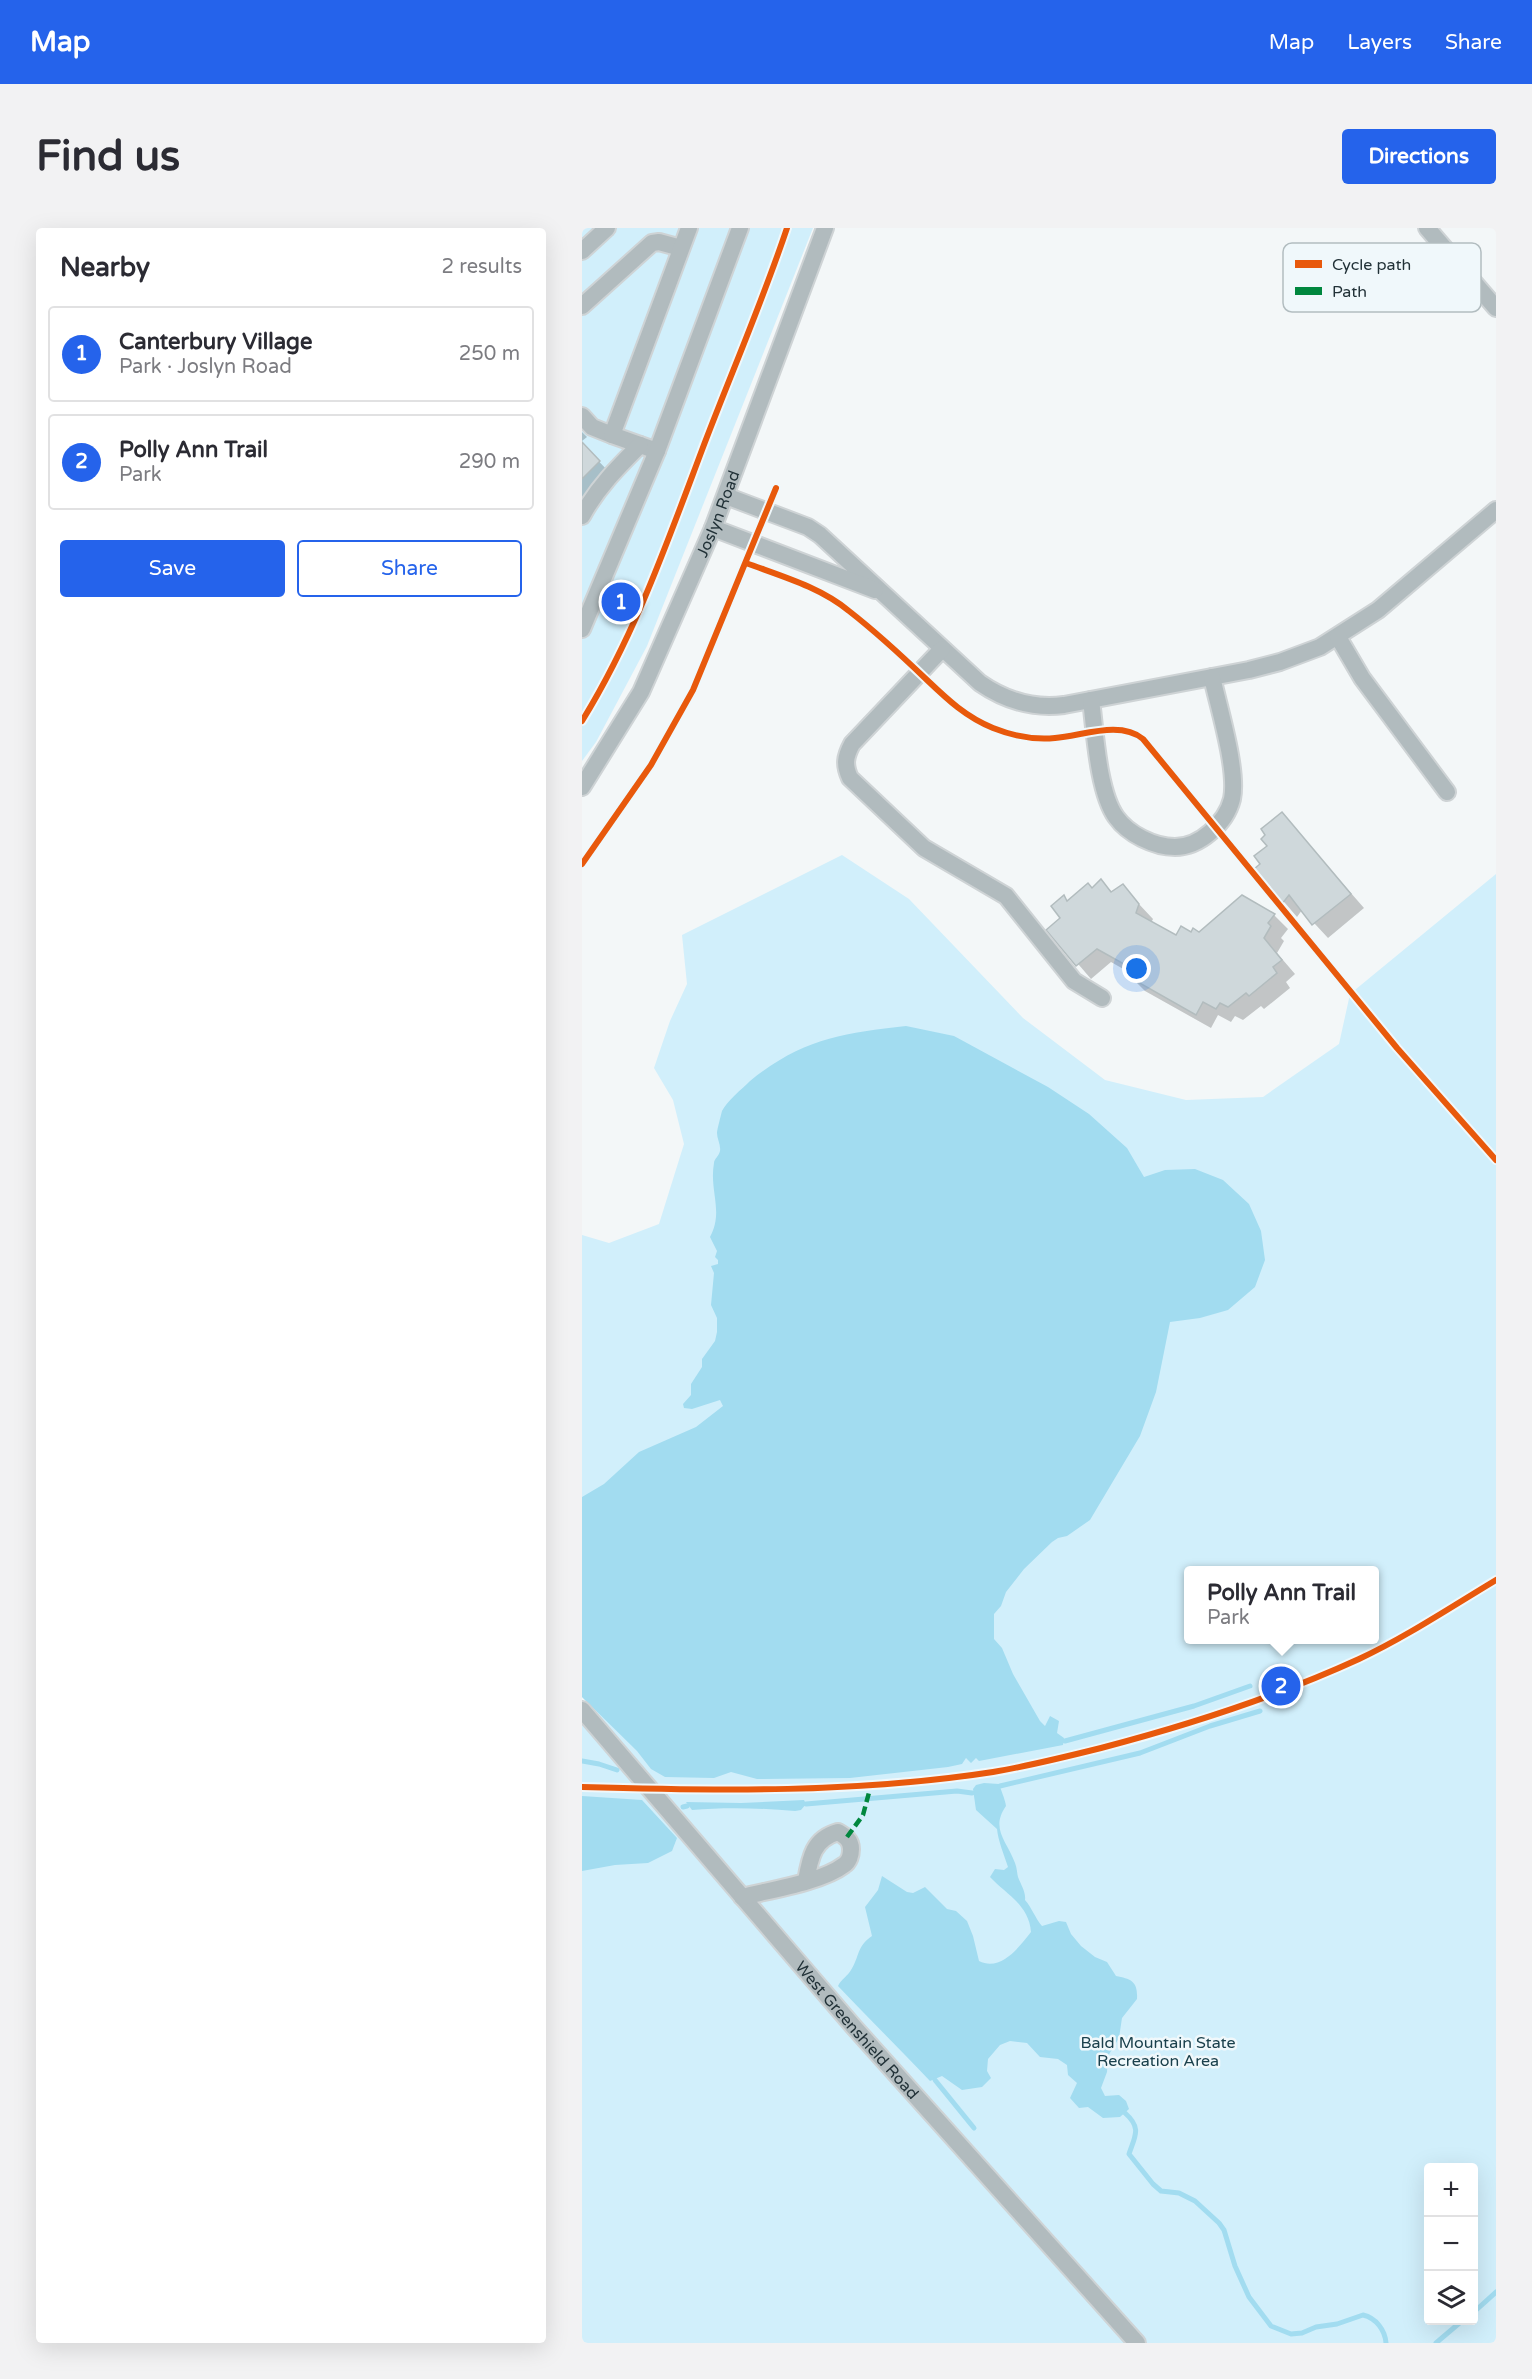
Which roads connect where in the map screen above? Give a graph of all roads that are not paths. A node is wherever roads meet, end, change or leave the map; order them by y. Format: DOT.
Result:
graph roads {
  1 [pos="607,228"];
  2 [pos="689,228"];
  3 [pos="740,228"];
  4 [pos="825,228"];
  5 [pos="1427,228"];
  6 [pos="1440,243"];
  7 [pos="681,248"];
  8 [pos="582,251"];
  9 [pos="1481,291"];
  10 [pos="582,306"];
  11 [pos="1496,308"];
  12 [pos="582,416"];
  13 [pos="612,435"];
  14 [pos="640,445"];
  15 [pos="657,452"];
  16 [pos="726,496"];
  17 [pos="1496,510"];
  18 [pos="582,516"];
  19 [pos="713,528"];
  20 [pos="881,593"];
  21 [pos="582,629"];
  22 [pos="1338,637"];
  23 [pos="942,649"];
  24 [pos="1212,677"];
  25 [pos="1091,700"];
  26 [pos="582,787"];
  27 [pos="1447,792"];
  28 [pos="1102,998"];
  29 [pos="582,1710"];
  30 [pos="806,1881"];
  31 [pos="742,1897"];
  32 [pos="1137,2343"];
  1 -- 8 [label="street"];
  2 -- 7 [label="street"];
  3 -- 15 [label="street"];
  4 -- 16 [label="street, Joslyn Road"];
  5 -- 6 [label="street"];
  7 -- 10 [label="street"];
  7 -- 13 [label="street"];
  9 -- 11 [label="street"];
  12 -- 13 [label="street"];
  13 -- 14 [label="street"];
  14 -- 15 [label="street"];
  14 -- 18 [label="street"];
  15 -- 21 [label="street"];
  16 -- 19 [label="street, Joslyn Road"];
  16 -- 20 [label="street"];
  17 -- 22 [label="street"];
  19 -- 20 [label="street"];
  19 -- 26 [label="street, Joslyn Road"];
  20 -- 23 [label="street"];
  22 -- 24 [label="street"];
  22 -- 27 [label="street"];
  23 -- 25 [label="street"];
  23 -- 28 [label="street"];
  24 -- 25 [label="street"];
  24 -- 25 [label="street"];
  29 -- 31 [label="street, West Greenshield Road"];
  30 -- 31 [label="street"];
  31 -- 32 [label="street, West Greenshield Road"];
}
